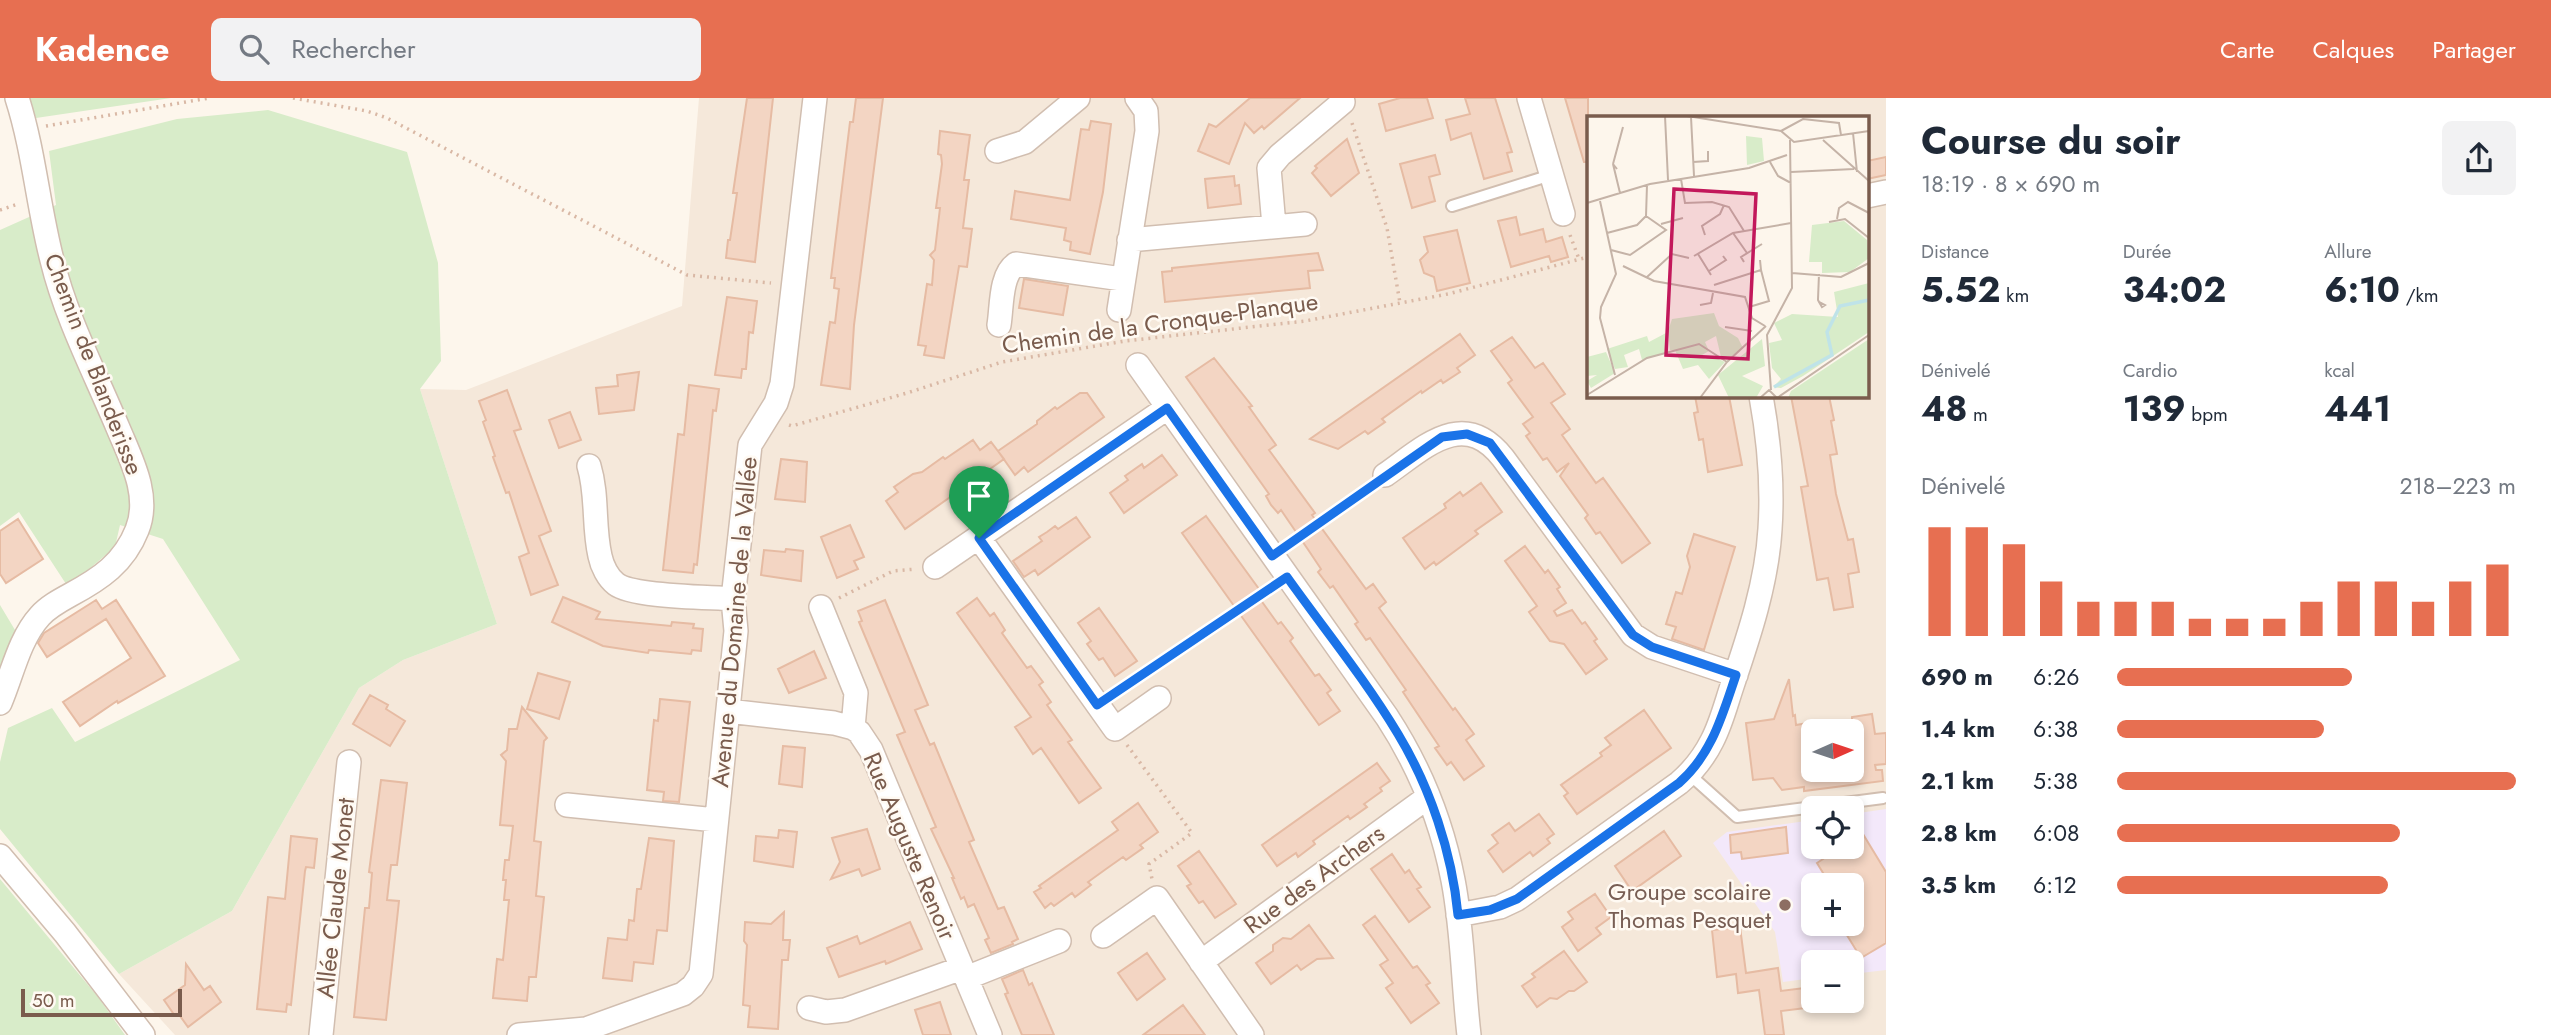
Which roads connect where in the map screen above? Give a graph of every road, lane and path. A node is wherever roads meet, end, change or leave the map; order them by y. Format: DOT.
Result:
graph roads {
  1 [pos="18,98"];
  2 [pos="209,98"];
  3 [pos="293,98"];
  4 [pos="815,98"];
  5 [pos="1078,98"];
  6 [pos="1137,98"];
  7 [pos="1529,98"];
  8 [pos="1343,102"];
  9 [pos="26,130"];
  10 [pos="997,150"];
  11 [pos="1551,175"];
  12 [pos="1886,192"];
  13 [pos="1868,196"];
  14 [pos="1452,206"];
  15 [pos="1563,214"];
  16 [pos="1305,224"];
  17 [pos="1274,226"];
  18 [pos="1129,240"];
  19 [pos="1587,257"];
  20 [pos="1579,260"];
  21 [pos="1122,279"];
  22 [pos="794,285"];
  23 [pos="1400,303"];
  24 [pos="1119,310"];
  25 [pos="999,326"];
  26 [pos="1138,365"];
  27 [pos="1761,397"];
  28 [pos="1167,408"];
  29 [pos="768,415"];
  30 [pos="589,466"];
  31 [pos="1385,475"];
  32 [pos="979,538"];
  33 [pos="1272,556"];
  34 [pos="935,568"];
  35 [pos="1287,577"];
  36 [pos="733,599"];
  37 [pos="821,607"];
  38 [pos="1736,675"];
  39 [pos="1159,698"];
  40 [pos="0,703"];
  41 [pos="1097,705"];
  42 [pos="727,710"];
  43 [pos="853,727"];
  44 [pos="1115,729"];
  45 [pos="349,762"];
  46 [pos="1689,774"];
  47 [pos="1428,797"];
  48 [pos="1883,798"];
  49 [pos="567,805"];
  50 [pos="716,820"];
  51 [pos="0,856"];
  52 [pos="1157,898"];
  53 [pos="1458,915"];
  54 [pos="1103,936"];
  55 [pos="1059,941"];
  56 [pos="1201,962"];
  57 [pos="964,973"];
  58 [pos="809,1008"];
  59 [pos="598,1030"];
  60 [pos="143,1035"];
  61 [pos="321,1035"];
  62 [pos="519,1035"];
  63 [pos="990,1035"];
  64 [pos="1252,1035"];
  65 [pos="1469,1035"];
  1 -- 9 [label="street, Chemin de Blanderisse"];
  2 -- 9 [label="path"];
  3 -- 22 [label="path"];
  4 -- 22 [label="street, Avenue du Domaine de la Vallée"];
  5 -- 10 [label="street"];
  6 -- 18 [label="street"];
  7 -- 11 [label="street"];
  8 -- 17 [label="street"];
  8 -- 23 [label="path"];
  9 -- 40 [label="street, Chemin de Blanderisse"];
  11 -- 14 [label="lane"];
  11 -- 15 [label="street"];
  12 -- 13 [label="street"];
  15 -- 20 [label="path"];
  16 -- 17 [label="street"];
  17 -- 18 [label="street"];
  18 -- 21 [label="street"];
  19 -- 20 [label="path, Chemin de la Cronque-Planque"];
  20 -- 23 [label="path, Chemin de la Cronque-Planque"];
  21 -- 24 [label="street"];
  21 -- 25 [label="street"];
  22 -- 29 [label="street, Avenue du Domaine de la Vallée"];
  23 -- 29 [label="path, Chemin de la Cronque-Planque"];
  26 -- 28 [label="street"];
  27 -- 38 [label="street"];
  28 -- 32 [label="street"];
  28 -- 33 [label="street"];
  29 -- 36 [label="street, Avenue du Domaine de la Vallée"];
  30 -- 36 [label="street"];
  31 -- 33 [label="path"];
  31 -- 38 [label="street"];
  32 -- 34 [label="street"];
  32 -- 41 [label="street"];
  33 -- 35 [label="street"];
  34 -- 37 [label="path"];
  35 -- 41 [label="path"];
  35 -- 47 [label="street"];
  36 -- 42 [label="street, Avenue du Domaine de la Vallée"];
  37 -- 43 [label="street, Rue Auguste Renoir"];
  38 -- 46 [label="street"];
  39 -- 44 [label="street"];
  41 -- 44 [label="street"];
  42 -- 43 [label="street, Rue Auguste Renoir"];
  42 -- 50 [label="street, Avenue du Domaine de la Vallée"];
  43 -- 57 [label="street, Rue Auguste Renoir"];
  44 -- 52 [label="path"];
  45 -- 61 [label="street, Allée Claude Monet"];
  46 -- 48 [label="lane"];
  46 -- 53 [label="street"];
  47 -- 53 [label="street"];
  47 -- 56 [label="street, Rue des Archers"];
  49 -- 50 [label="street, Avenue du Domaine de la Vallée"];
  50 -- 59 [label="street, Avenue du Domaine de la Vallée"];
  51 -- 60 [label="street"];
  52 -- 54 [label="street"];
  52 -- 56 [label="street"];
  53 -- 65 [label="street"];
  55 -- 57 [label="street, Rue Auguste Renoir"];
  56 -- 64 [label="street"];
  57 -- 58 [label="street, Rue Auguste Renoir"];
  57 -- 63 [label="street, Rue Auguste Renoir"];
  59 -- 62 [label="street, Avenue du Domaine de la Vallée"];
}
